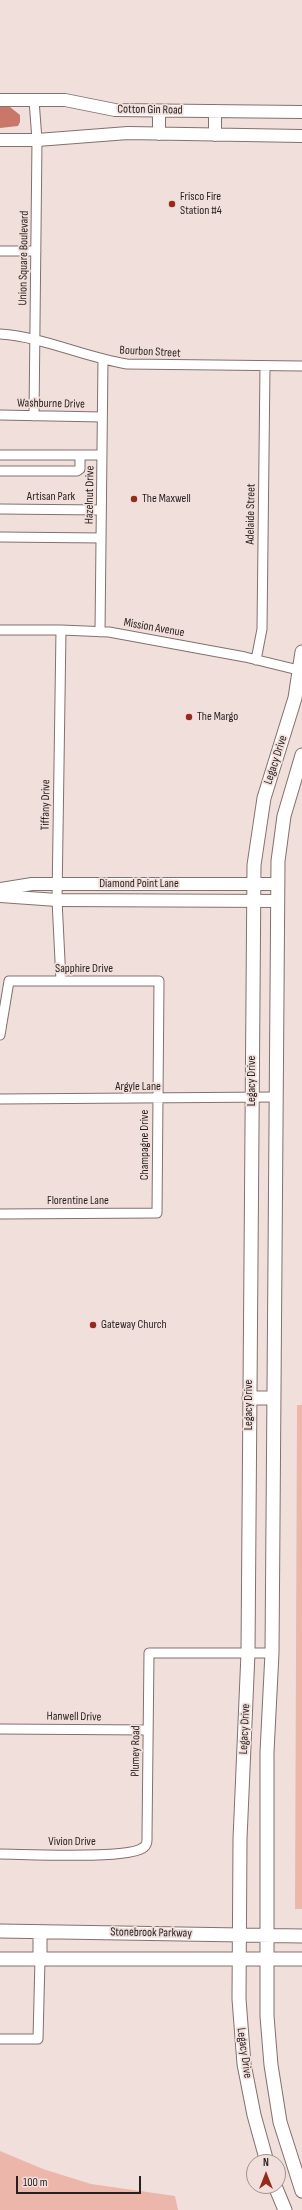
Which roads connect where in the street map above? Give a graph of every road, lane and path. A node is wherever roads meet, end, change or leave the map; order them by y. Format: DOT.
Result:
graph roads {
  1 [pos="0,100"];
  2 [pos="34,100"];
  3 [pos="159,111"];
  4 [pos="215,111"];
  5 [pos="302,112"];
  6 [pos="159,134"];
  7 [pos="215,135"];
  8 [pos="302,136"];
  9 [pos="0,140"];
  10 [pos="37,140"];
  11 [pos="0,251"];
  12 [pos="36,251"];
  13 [pos="0,334"];
  14 [pos="35,339"];
  15 [pos="103,359"];
  16 [pos="264,366"];
  17 [pos="302,366"];
  18 [pos="0,415"];
  19 [pos="34,416"];
  20 [pos="102,417"];
  21 [pos="0,455"];
  22 [pos="80,455"];
  23 [pos="102,455"];
  24 [pos="0,471"];
  25 [pos="0,509"];
  26 [pos="101,510"];
  27 [pos="0,537"];
  28 [pos="101,538"];
  29 [pos="0,630"];
  30 [pos="61,630"];
  31 [pos="100,632"];
  32 [pos="302,652"];
  33 [pos="256,660"];
  34 [pos="301,671"];
  35 [pos="302,755"];
  36 [pos="57,884"];
  37 [pos="254,884"];
  38 [pos="278,884"];
  39 [pos="0,889"];
  40 [pos="0,896"];
  41 [pos="57,900"];
  42 [pos="253,901"];
  43 [pos="277,901"];
  44 [pos="61,981"];
  45 [pos="158,981"];
  46 [pos="0,1035"];
  47 [pos="252,1097"];
  48 [pos="275,1097"];
  49 [pos="0,1099"];
  50 [pos="158,1099"];
  51 [pos="156,1213"];
  52 [pos="0,1214"];
  53 [pos="249,1398"];
  54 [pos="272,1398"];
  55 [pos="248,1653"];
  56 [pos="272,1653"];
  57 [pos="0,1728"];
  58 [pos="148,1730"];
  59 [pos="144,1848"];
  60 [pos="0,1854"];
  61 [pos="0,1932"];
  62 [pos="40,1932"];
  63 [pos="239,1936"];
  64 [pos="267,1936"];
  65 [pos="302,1936"];
  66 [pos="0,1959"];
  67 [pos="40,1959"];
  68 [pos="239,1959"];
  69 [pos="267,1959"];
  70 [pos="302,1959"];
  71 [pos="0,2039"];
  72 [pos="265,2154"];
  73 [pos="302,2191"];
  74 [pos="278,2194"];
  75 [pos="285,2210"];
  1 -- 2 [label="street, Cotton Gin Road"];
  2 -- 3 [label="street, Cotton Gin Road"];
  2 -- 10 [label="street, Union Square Boulevard"];
  3 -- 4 [label="street, Cotton Gin Road"];
  3 -- 6 [label="street"];
  4 -- 5 [label="street, Cotton Gin Road"];
  4 -- 7 [label="street"];
  6 -- 7 [label="street, Cotton Gin Road"];
  6 -- 10 [label="street, Cotton Gin Road"];
  7 -- 8 [label="street, Cotton Gin Road"];
  9 -- 10 [label="street, Cotton Gin Road"];
  10 -- 12 [label="street, Union Square Boulevard"];
  11 -- 12 [label="street"];
  12 -- 14 [label="street, Union Square Boulevard"];
  13 -- 14 [label="street, Bourbon Street"];
  14 -- 15 [label="street, Bourbon Street"];
  14 -- 19 [label="street, Union Square Boulevard"];
  15 -- 16 [label="street, Bourbon Street"];
  15 -- 20 [label="street, Hazelnut Drive"];
  16 -- 17 [label="street, Bourbon Street"];
  16 -- 33 [label="street, Adelaide Street"];
  18 -- 19 [label="street, Washburne Drive"];
  19 -- 20 [label="street, Washburne Drive"];
  20 -- 23 [label="street, Hazelnut Drive"];
  21 -- 22 [label="street"];
  22 -- 23 [label="street"];
  22 -- 24 [label="street"];
  23 -- 26 [label="street, Hazelnut Drive"];
  25 -- 26 [label="street, Artisan Park"];
  26 -- 28 [label="street, Hazelnut Drive"];
  27 -- 28 [label="street"];
  28 -- 31 [label="street, Hazelnut Drive"];
  29 -- 30 [label="street, Mission Avenue"];
  30 -- 31 [label="street, Mission Avenue"];
  30 -- 36 [label="street, Tiffany Drive"];
  31 -- 33 [label="street, Mission Avenue"];
  32 -- 34 [label="main road, Legacy Drive"];
  33 -- 34 [label="street, Mission Avenue"];
  34 -- 37 [label="main road, Legacy Drive"];
  35 -- 38 [label="main road, Legacy Drive"];
  36 -- 37 [label="street, Diamond Point Lane"];
  36 -- 39 [label="street, Diamond Point Lane"];
  36 -- 41 [label="street, Tiffany Drive"];
  37 -- 38 [label="street, Diamond Point Lane"];
  37 -- 42 [label="main road, Legacy Drive"];
  38 -- 43 [label="main road, Legacy Drive"];
  40 -- 41 [label="street, Diamond Point Lane"];
  41 -- 42 [label="street, Diamond Point Lane"];
  41 -- 44 [label="street, Tiffany Drive"];
  42 -- 43 [label="street, Diamond Point Lane"];
  42 -- 47 [label="main road, Legacy Drive"];
  43 -- 48 [label="main road, Legacy Drive"];
  44 -- 45 [label="street, Sapphire Drive"];
  44 -- 46 [label="street, Sapphire Drive"];
  45 -- 50 [label="street, Champagne Drive"];
  47 -- 48 [label="street, Argyle Lane"];
  47 -- 50 [label="street, Argyle Lane"];
  47 -- 53 [label="main road, Legacy Drive"];
  48 -- 54 [label="main road, Legacy Drive"];
  49 -- 50 [label="street, Argyle Lane"];
  50 -- 51 [label="street, Champagne Drive"];
  51 -- 52 [label="street, Florentine Lane"];
  53 -- 54 [label="main road"];
  53 -- 55 [label="main road, Legacy Drive"];
  54 -- 56 [label="main road, Legacy Drive"];
  55 -- 56 [label="street"];
  55 -- 58 [label="street, Plumey Road"];
  55 -- 63 [label="main road, Legacy Drive"];
  56 -- 64 [label="main road, Legacy Drive"];
  57 -- 58 [label="street, Hanwell Drive"];
  58 -- 59 [label="street, Plumey Road"];
  59 -- 60 [label="street, Vivion Drive"];
  61 -- 62 [label="main road, Stonebrook Parkway"];
  62 -- 63 [label="main road, Stonebrook Parkway"];
  62 -- 67 [label="main road"];
  63 -- 64 [label="main road, Stonebrook Parkway"];
  63 -- 68 [label="main road, Legacy Drive"];
  64 -- 65 [label="main road, Stonebrook Parkway"];
  64 -- 69 [label="main road, Legacy Drive"];
  66 -- 67 [label="main road, Stonebrook Parkway"];
  67 -- 68 [label="main road, Stonebrook Parkway"];
  67 -- 71 [label="street"];
  68 -- 69 [label="main road, Stonebrook Parkway"];
  68 -- 72 [label="main road, Legacy Drive"];
  69 -- 70 [label="main road, Stonebrook Parkway"];
  69 -- 73 [label="main road, Legacy Drive"];
  74 -- 75 [label="main road"];
}
